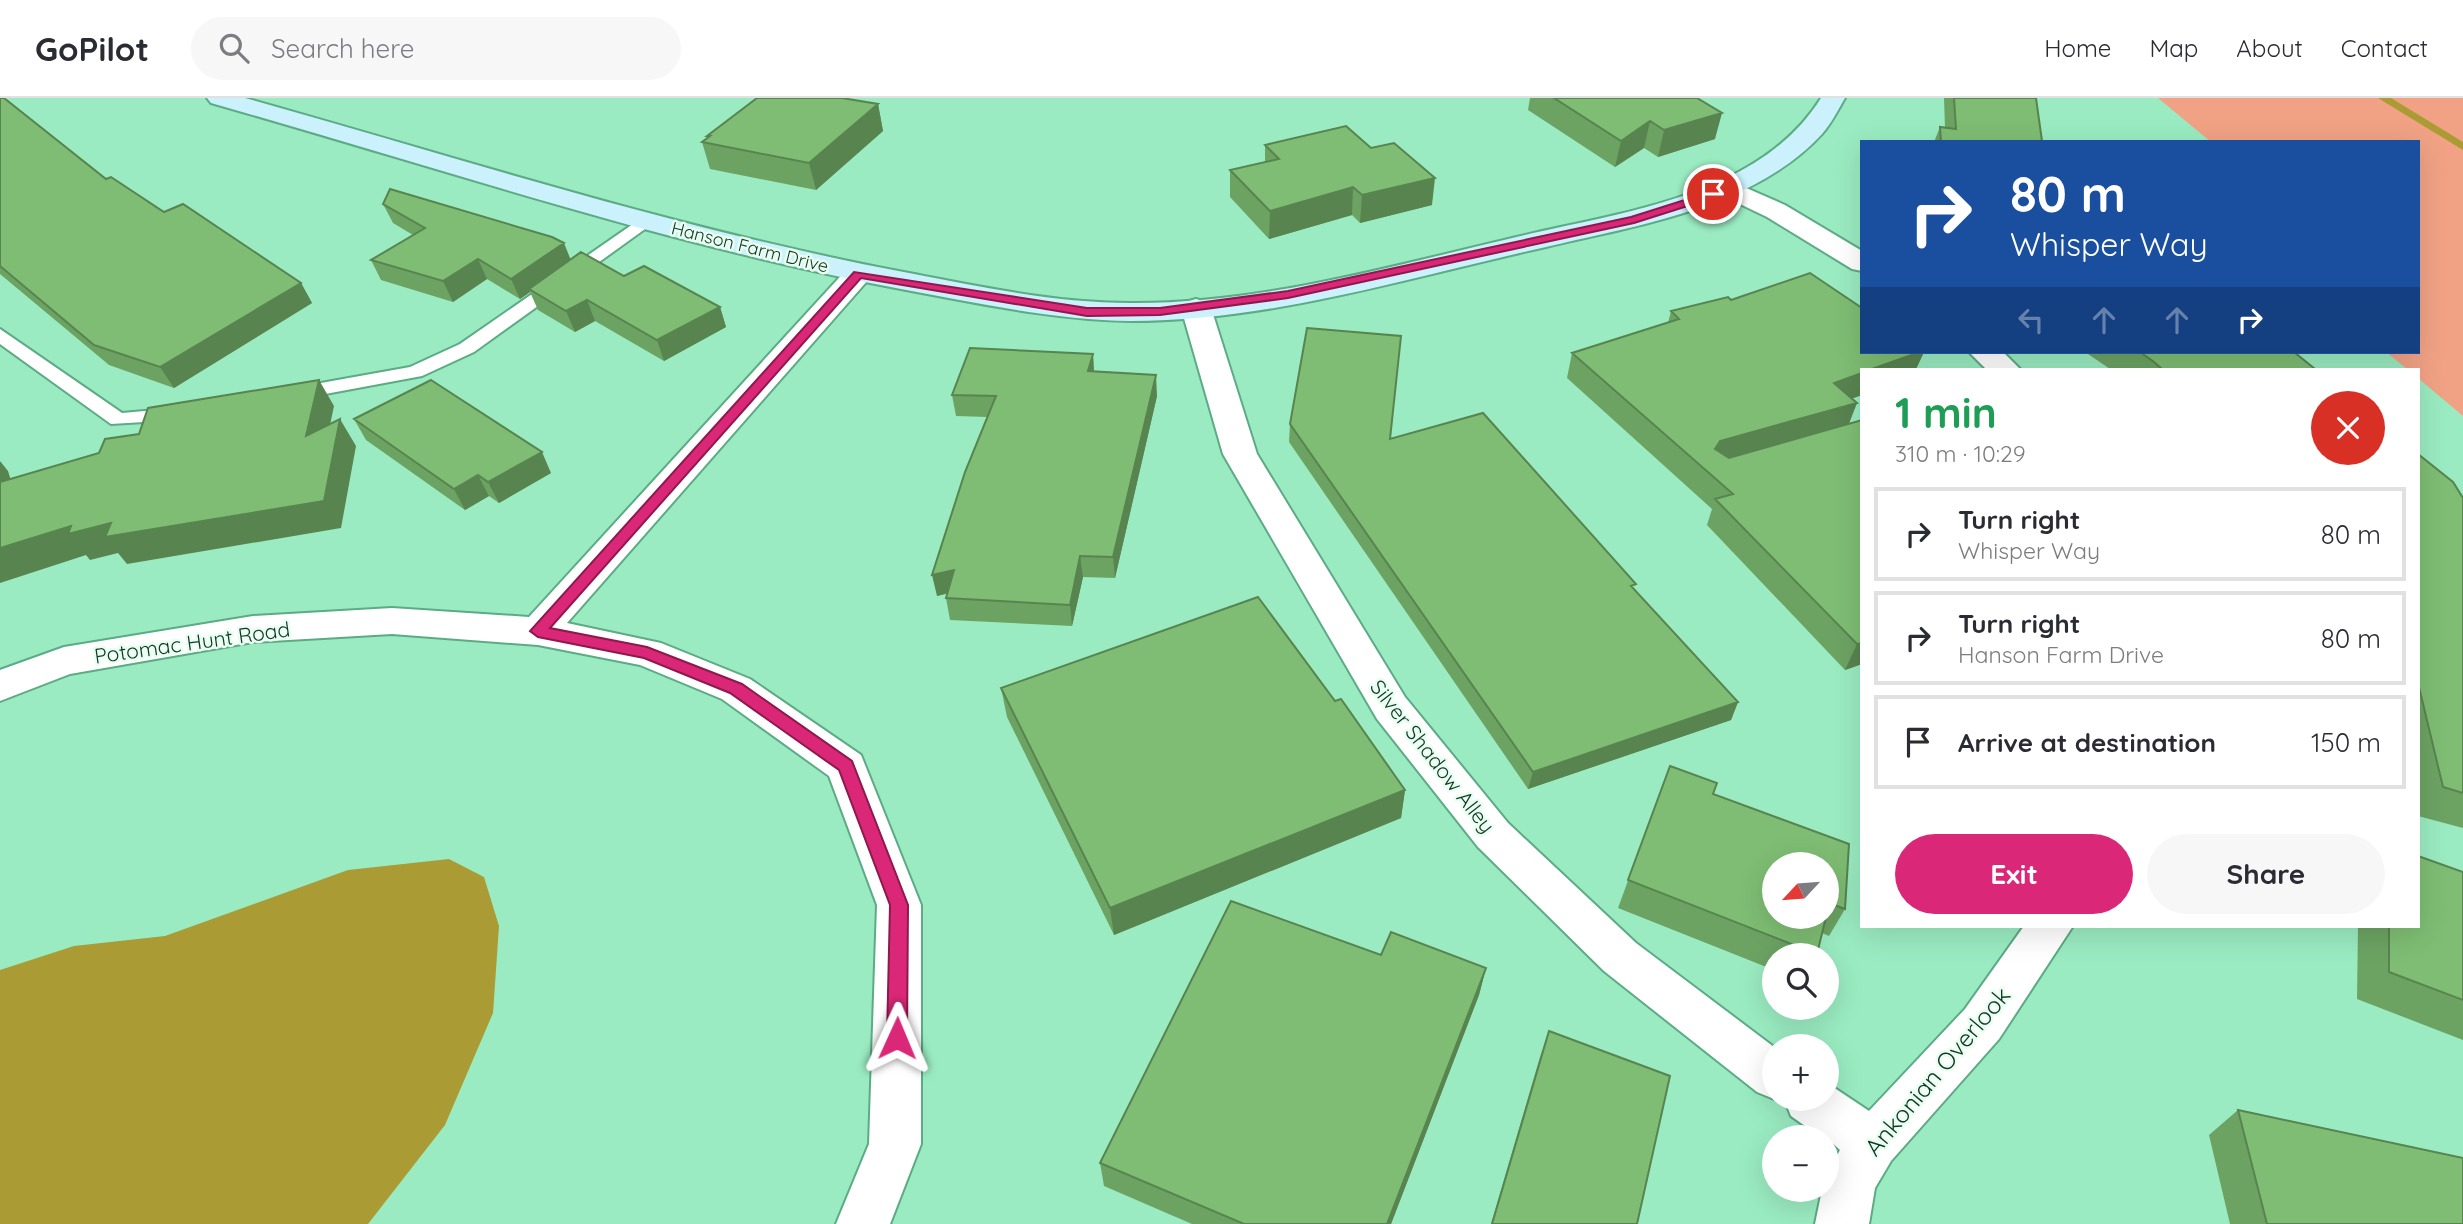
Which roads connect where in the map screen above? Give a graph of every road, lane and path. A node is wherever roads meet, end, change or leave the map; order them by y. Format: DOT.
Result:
graph roads {
  1 [pos="219,98"];
  2 [pos="1833,98"];
  3 [pos="1728,188"];
  4 [pos="646,220"];
  5 [pos="1860,262"];
  6 [pos="858,274"];
  7 [pos="1196,308"];
  8 [pos="0,335"];
  9 [pos="1986,354"];
  10 [pos="2004,368"];
  11 [pos="272,398"];
  12 [pos="194,412"];
  13 [pos="538,631"];
  14 [pos="0,686"];
  15 [pos="2049,928"];
  16 [pos="1762,1067"];
  17 [pos="1826,1111"];
  18 [pos="1873,1143"];
  19 [pos="863,1224"];
  20 [pos="1842,1224"];
  1 -- 4 [label="street, Hanson Farm Drive"];
  2 -- 3 [label="street, Hanson Farm Drive"];
  3 -- 5 [label="street"];
  3 -- 7 [label="street, Hanson Farm Drive"];
  4 -- 6 [label="street, Hanson Farm Drive"];
  4 -- 11 [label="lane"];
  6 -- 7 [label="street, Hanson Farm Drive"];
  6 -- 13 [label="street"];
  7 -- 16 [label="street, Silver Shadow Alley"];
  8 -- 12 [label="lane"];
  9 -- 10 [label="street"];
  13 -- 14 [label="street, Potomac Hunt Road"];
  13 -- 19 [label="street, Potomac Hunt Road"];
  15 -- 18 [label="street, Ankonian Overlook"];
  17 -- 18 [label="street"];
  18 -- 20 [label="street, Ankonian Overlook"];
}
